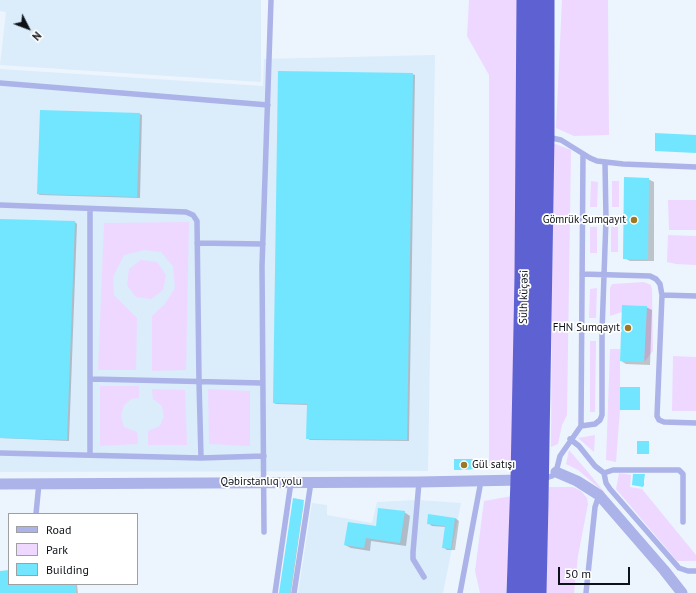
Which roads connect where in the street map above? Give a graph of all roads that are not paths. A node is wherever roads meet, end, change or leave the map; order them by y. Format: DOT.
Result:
graph roads {
  1 [pos="271,0"];
  2 [pos="527,0"];
  3 [pos="544,0"];
  4 [pos="0,83"];
  5 [pos="268,105"];
  6 [pos="544,136"];
  7 [pos="584,154"];
  8 [pos="605,163"];
  9 [pos="696,167"];
  10 [pos="0,205"];
  11 [pos="90,209"];
  12 [pos="582,219"];
  13 [pos="606,219"];
  14 [pos="197,243"];
  15 [pos="263,244"];
  16 [pos="582,274"];
  17 [pos="604,274"];
  18 [pos="662,296"];
  19 [pos="696,296"];
  20 [pos="90,379"];
  21 [pos="199,380"];
  22 [pos="262,383"];
  23 [pos="696,423"];
  24 [pos="581,426"];
  25 [pos="570,440"];
  26 [pos="0,453"];
  27 [pos="90,455"];
  28 [pos="264,456"];
  29 [pos="202,458"];
  30 [pos="604,473"];
  31 [pos="538,477"];
  32 [pos="481,481"];
  33 [pos="264,482"];
  34 [pos="291,482"];
  35 [pos="311,482"];
  36 [pos="419,482"];
  37 [pos="39,483"];
  38 [pos="0,484"];
  39 [pos="599,495"];
  40 [pos="36,513"];
  41 [pos="683,522"];
  42 [pos="264,532"];
  43 [pos="696,571"];
  44 [pos="424,577"];
  45 [pos="275,593"];
  46 [pos="294,593"];
  47 [pos="460,593"];
  48 [pos="517,593"];
  49 [pos="536,593"];
  50 [pos="586,593"];
  51 [pos="682,593"];
  1 -- 5 [label="lane"];
  2 -- 31 [label="highway, Sülh küçəsi"];
  3 -- 6 [label="highway, Sülh küçəsi"];
  4 -- 5 [label="lane"];
  5 -- 15 [label="lane"];
  6 -- 7 [label="lane"];
  6 -- 31 [label="highway, Sülh küçəsi"];
  7 -- 8 [label="lane"];
  7 -- 12 [label="lane"];
  8 -- 9 [label="lane"];
  8 -- 13 [label="lane"];
  10 -- 11 [label="lane"];
  11 -- 14 [label="lane"];
  11 -- 20 [label="lane"];
  12 -- 13 [label="lane"];
  12 -- 16 [label="lane"];
  13 -- 17 [label="lane"];
  14 -- 15 [label="lane"];
  14 -- 21 [label="lane"];
  15 -- 22 [label="lane"];
  16 -- 17 [label="lane"];
  16 -- 24 [label="lane"];
  17 -- 18 [label="lane"];
  17 -- 24 [label="lane"];
  18 -- 19 [label="lane"];
  18 -- 23 [label="lane"];
  20 -- 21 [label="lane"];
  20 -- 27 [label="lane"];
  21 -- 22 [label="lane"];
  21 -- 29 [label="lane"];
  22 -- 28 [label="lane"];
  24 -- 25 [label="lane"];
  25 -- 30 [label="lane"];
  25 -- 31 [label="lane"];
  26 -- 27 [label="lane"];
  27 -- 29 [label="lane"];
  28 -- 29 [label="lane"];
  28 -- 33 [label="lane"];
  30 -- 41 [label="lane"];
  30 -- 43 [label="lane"];
  31 -- 32 [label="street, Qəbirstanlıq yolu"];
  31 -- 39 [label="street"];
  31 -- 48 [label="highway, Sülh küçəsi"];
  31 -- 49 [label="highway, Sülh küçəsi"];
  32 -- 36 [label="street, Qəbirstanlıq yolu"];
  32 -- 47 [label="lane"];
  33 -- 34 [label="street, Qəbirstanlıq yolu"];
  33 -- 37 [label="street, Qəbirstanlıq yolu"];
  33 -- 42 [label="lane"];
  34 -- 35 [label="street, Qəbirstanlıq yolu"];
  34 -- 45 [label="lane"];
  35 -- 36 [label="street, Qəbirstanlıq yolu"];
  35 -- 46 [label="lane"];
  36 -- 44 [label="lane"];
  37 -- 38 [label="street, Qəbirstanlıq yolu"];
  37 -- 40 [label="lane"];
  39 -- 50 [label="lane"];
  39 -- 51 [label="street"];
}
